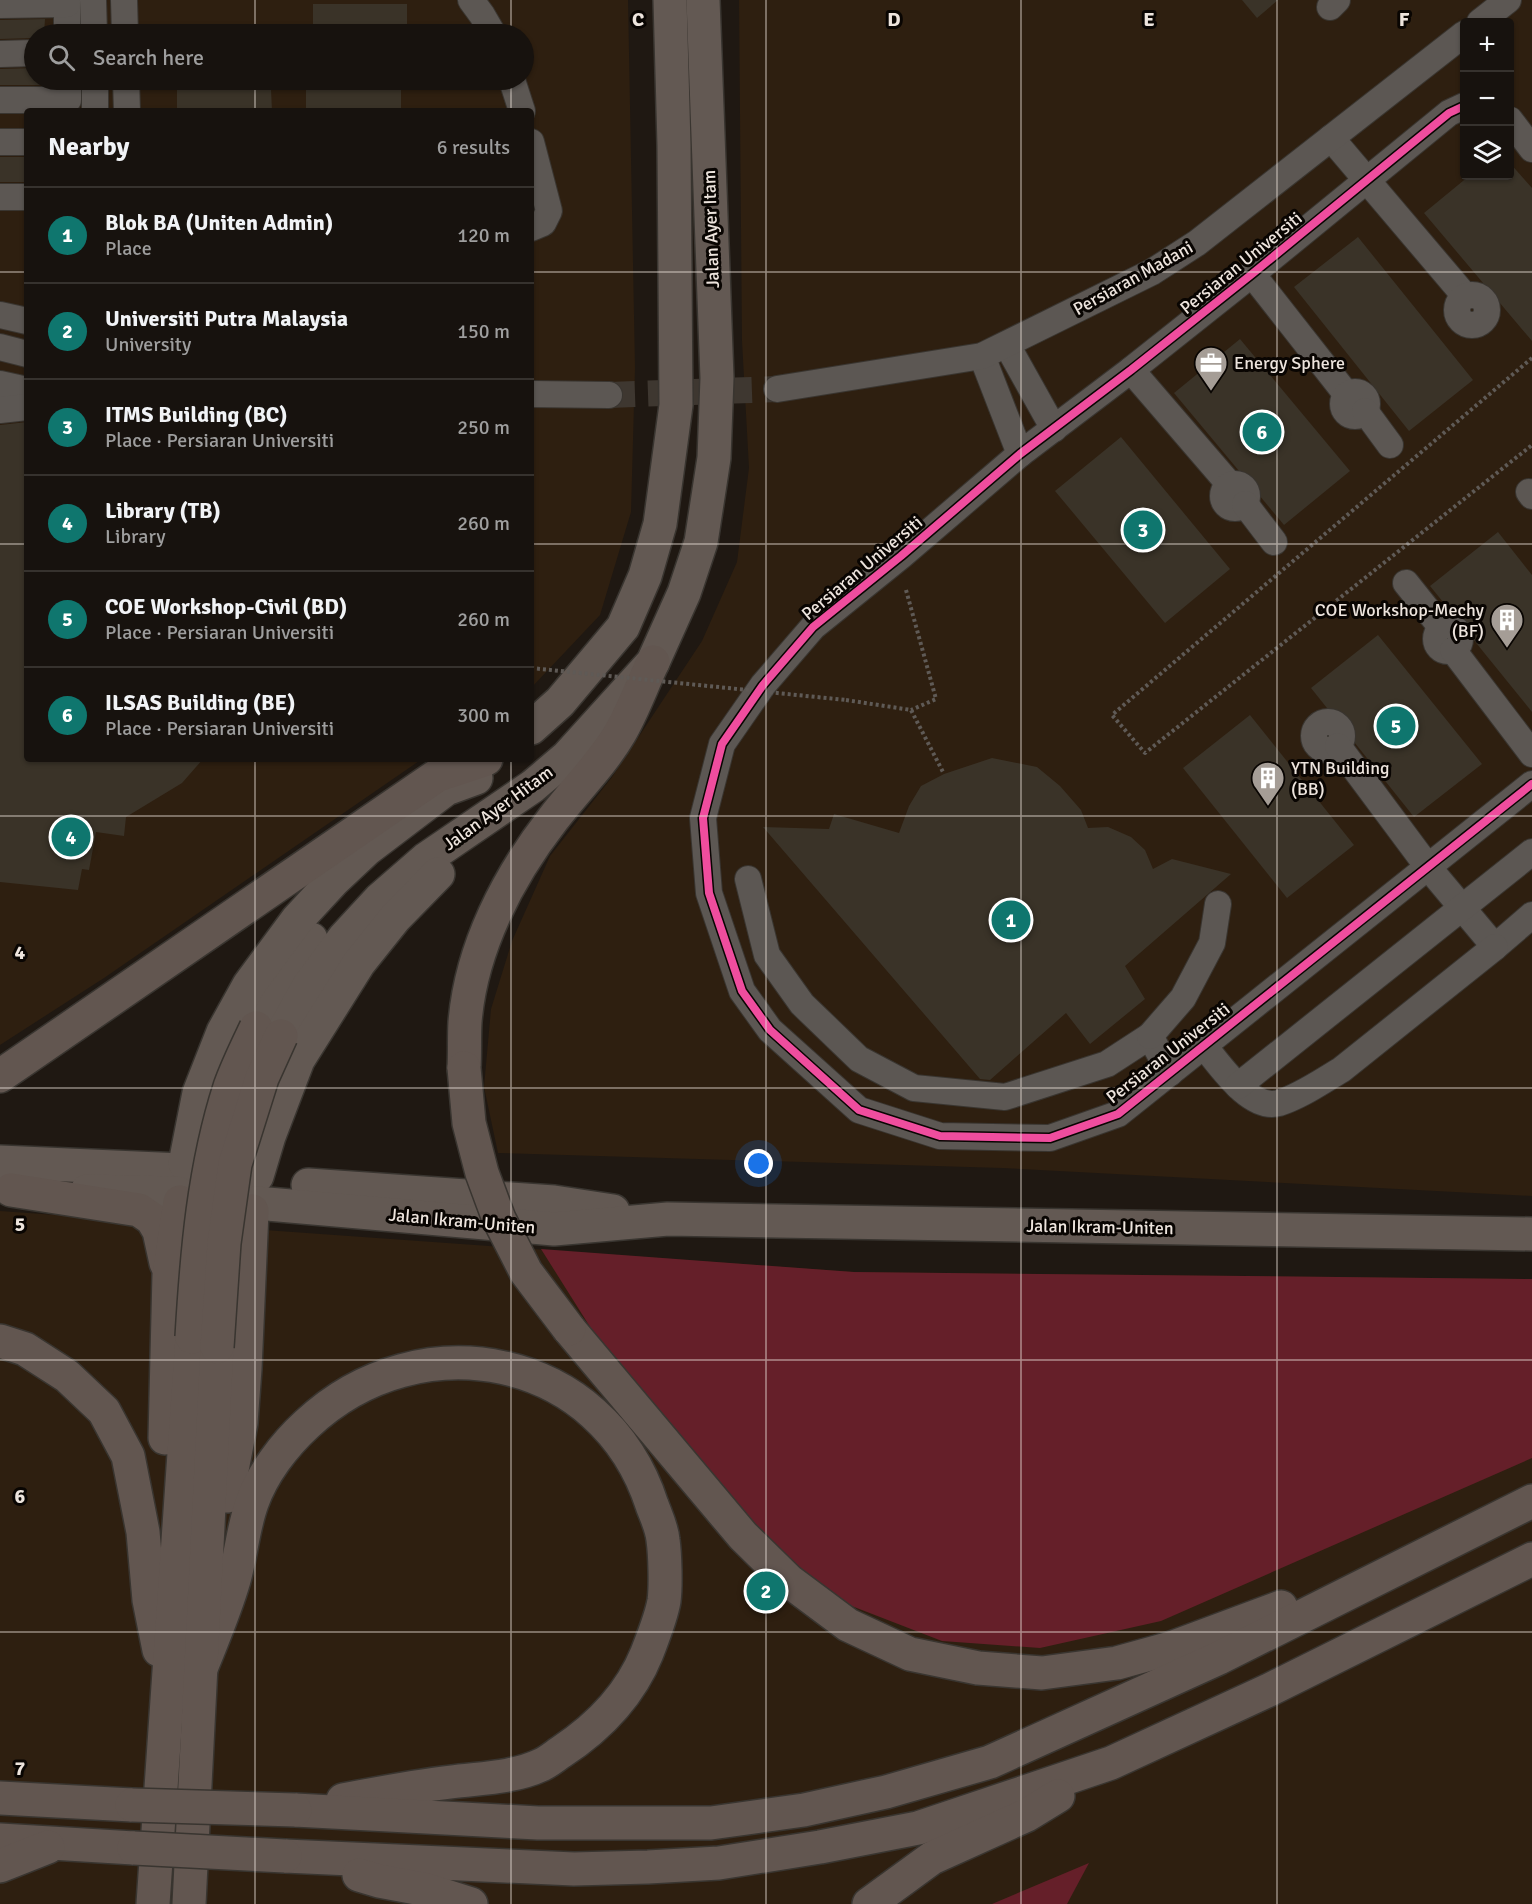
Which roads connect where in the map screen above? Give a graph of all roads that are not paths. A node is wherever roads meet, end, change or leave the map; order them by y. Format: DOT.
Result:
graph roads {
  1 [pos="93,0"];
  2 [pos="124,0"];
  3 [pos="471,0"];
  4 [pos="670,0"];
  5 [pos="704,0"];
  6 [pos="1509,0"];
  7 [pos="67,2"];
  8 [pos="0,5"];
  9 [pos="1485,18"];
  10 [pos="67,24"];
  11 [pos="94,24"];
  12 [pos="125,24"];
  13 [pos="487,24"];
  14 [pos="1460,37"];
  15 [pos="24,53"];
  16 [pos="0,54"];
  17 [pos="95,90"];
  18 [pos="126,90"];
  19 [pos="515,90"];
  20 [pos="68,97"];
  21 [pos="0,100"];
  22 [pos="95,108"];
  23 [pos="127,108"];
  24 [pos="521,108"];
  25 [pos="1460,108"];
  26 [pos="1514,126"];
  27 [pos="1331,138"];
  28 [pos="0,142"];
  29 [pos="24,142"];
  30 [pos="1532,149"];
  31 [pos="534,154"];
  32 [pos="1367,180"];
  33 [pos="0,197"];
  34 [pos="24,197"];
  35 [pos="534,227"];
  36 [pos="1252,274"];
  37 [pos="1465,296"];
  38 [pos="0,315"];
  39 [pos="24,320"];
  40 [pos="1007,345"];
  41 [pos="0,347"];
  42 [pos="24,353"];
  43 [pos="982,356"];
  44 [pos="1131,370"];
  45 [pos="0,384"];
  46 [pos="24,389"];
  47 [pos="777,389"];
  48 [pos="534,394"];
  49 [pos="609,395"];
  50 [pos="24,408"];
  51 [pos="0,410"];
  52 [pos="1054,429"];
  53 [pos="1390,444"];
  54 [pos="1020,454"];
  55 [pos="714,458"];
  56 [pos="1274,542"];
  57 [pos="1406,583"];
  58 [pos="653,662"];
  59 [pos="534,725"];
  60 [pos="1338,746"];
  61 [pos="1532,754"];
  62 [pos="486,765"];
  63 [pos="1532,784"];
  64 [pos="504,807"];
  65 [pos="1532,852"];
  66 [pos="1428,867"];
  67 [pos="748,879"];
  68 [pos="1218,904"];
  69 [pos="1463,908"];
  70 [pos="1532,915"];
  71 [pos="1495,947"];
  72 [pos="802,1004"];
  73 [pos="770,1029"];
  74 [pos="268,1032"];
  75 [pos="1150,1036"];
  76 [pos="1204,1046"];
  77 [pos="1170,1073"];
  78 [pos="3,1074"];
  79 [pos="1238,1086"];
  80 [pos="4,1180"];
  81 [pos="181,1182"];
  82 [pos="256,1193"];
  83 [pos="1532,1234"];
  84 [pos="169,1274"];
  85 [pos="0,1341"];
  86 [pos="204,1342"];
  87 [pos="1530,1502"];
  88 [pos="1532,1559"];
  89 [pos="1409,1561"];
  90 [pos="204,1617"];
  91 [pos="170,1646"];
  92 [pos="200,1671"];
  93 [pos="168,1690"];
  94 [pos="1111,1763"];
  95 [pos="0,1781"];
  96 [pos="0,1798"];
  97 [pos="51,1801"];
  98 [pos="295,1810"];
  99 [pos="0,1840"];
  100 [pos="56,1844"];
  101 [pos="296,1858"];
  102 [pos="0,1866"];
  103 [pos="153,1904"];
  104 [pos="189,1904"];
  105 [pos="471,1904"];
  106 [pos="869,1904"];
  1 -- 11 [label="street"];
  2 -- 12 [label="street"];
  3 -- 13 [label="street"];
  4 -- 59 [label="main road, Jalan Ayer Itam"];
  5 -- 55 [label="main road, Jalan Ayer Itam"];
  6 -- 9 [label="street"];
  7 -- 8 [label="street"];
  7 -- 10 [label="street"];
  14 -- 27 [label="street, Persiaran Madani"];
  15 -- 16 [label="street"];
  17 -- 22 [label="street"];
  18 -- 23 [label="street"];
  19 -- 24 [label="street"];
  20 -- 21 [label="street"];
  25 -- 32 [label="street, Persiaran Universiti"];
  26 -- 30 [label="street"];
  27 -- 32 [label="street"];
  27 -- 40 [label="street, Persiaran Madani"];
  28 -- 29 [label="street"];
  31 -- 35 [label="street"];
  32 -- 36 [label="street, Persiaran Universiti"];
  32 -- 37 [label="street"];
  33 -- 34 [label="street"];
  36 -- 44 [label="street, Persiaran Universiti"];
  36 -- 53 [label="street"];
  38 -- 39 [label="street"];
  40 -- 43 [label="street, Persiaran Madani"];
  40 -- 52 [label="street"];
  41 -- 42 [label="street"];
  43 -- 47 [label="street, Persiaran Madani"];
  43 -- 54 [label="street"];
  44 -- 52 [label="street, Persiaran Universiti"];
  44 -- 56 [label="street"];
  45 -- 46 [label="street"];
  48 -- 49 [label="street"];
  50 -- 51 [label="street"];
  52 -- 54 [label="street, Persiaran Universiti"];
  54 -- 73 [label="street, Persiaran Universiti"];
  55 -- 58 [label="main road, Jalan Ayer Hitam"];
  57 -- 61 [label="street"];
  58 -- 64 [label="main road, Jalan Ayer Hitam"];
  58 -- 89 [label="highway, bridge"];
  60 -- 66 [label="street"];
  62 -- 74 [label="main road, Jalan Ayer Hitam"];
  62 -- 78 [label="highway"];
  62 -- 81 [label="main road"];
  63 -- 66 [label="street, Persiaran Universiti"];
  64 -- 74 [label="main road, Jalan Ayer Hitam"];
  64 -- 82 [label="main road"];
  65 -- 69 [label="street"];
  66 -- 69 [label="street"];
  66 -- 76 [label="street, Persiaran Universiti"];
  67 -- 72 [label="street"];
  68 -- 75 [label="street"];
  69 -- 71 [label="street"];
  69 -- 79 [label="street"];
  70 -- 71 [label="street"];
  71 -- 79 [label="street"];
  72 -- 73 [label="street"];
  72 -- 75 [label="street"];
  73 -- 77 [label="street, Persiaran Universiti"];
  74 -- 86 [label="highway, bridge"];
  75 -- 77 [label="street"];
  76 -- 77 [label="street, Persiaran Universiti"];
  76 -- 79 [label="street"];
  80 -- 81 [label="main road"];
  80 -- 84 [label="highway"];
  81 -- 82 [label="main road"];
  81 -- 82 [label="main road"];
  81 -- 84 [label="highway"];
  82 -- 83 [label="main road, Jalan Ikram-Uniten"];
  82 -- 90 [label="highway"];
  84 -- 91 [label="highway"];
  85 -- 93 [label="highway"];
  86 -- 90 [label="highway"];
  86 -- 91 [label="highway"];
  87 -- 89 [label="highway"];
  88 -- 94 [label="highway"];
  89 -- 98 [label="highway"];
  90 -- 92 [label="highway"];
  91 -- 93 [label="highway"];
  92 -- 98 [label="highway"];
  92 -- 104 [label="highway"];
  93 -- 103 [label="highway"];
  94 -- 101 [label="highway"];
  94 -- 106 [label="highway"];
  95 -- 97 [label="highway"];
  96 -- 97 [label="highway"];
  97 -- 98 [label="highway, bridge"];
  99 -- 100 [label="highway"];
  100 -- 101 [label="highway, bridge"];
  100 -- 102 [label="highway"];
  101 -- 105 [label="highway"];
}
